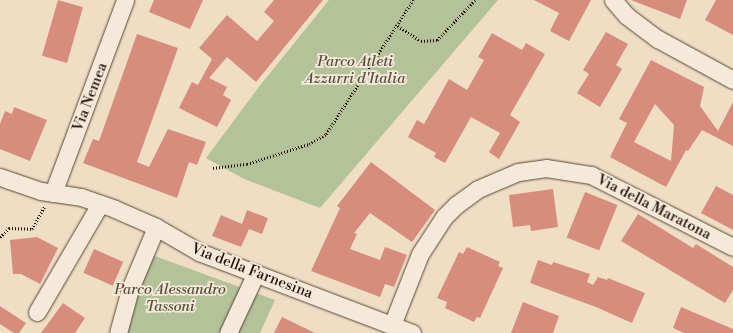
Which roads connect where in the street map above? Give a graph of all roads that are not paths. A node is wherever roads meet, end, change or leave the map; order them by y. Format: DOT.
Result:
graph roads {
  1 [pos="125,0"];
  2 [pos="612,0"];
  3 [pos="733,80"];
  4 [pos="0,177"];
  5 [pos="53,193"];
  6 [pos="100,204"];
  7 [pos="156,227"];
  8 [pos="733,247"];
  9 [pos="256,273"];
  10 [pos="38,312"];
  11 [pos="392,325"];
  12 [pos="118,333"];
  13 [pos="228,333"];
  14 [pos="412,333"];
  1 -- 5 [label="street, Via Nemea"];
  2 -- 3 [label="street"];
  4 -- 5 [label="street"];
  5 -- 6 [label="street, Via della Farnesina"];
  6 -- 7 [label="street, Via della Farnesina"];
  6 -- 10 [label="street"];
  7 -- 9 [label="street, Via della Farnesina"];
  7 -- 12 [label="street"];
  8 -- 11 [label="street, Via della Maratona"];
  9 -- 11 [label="street, Via della Farnesina"];
  9 -- 13 [label="street"];
  11 -- 14 [label="street, Via della Farnesina"];
}
